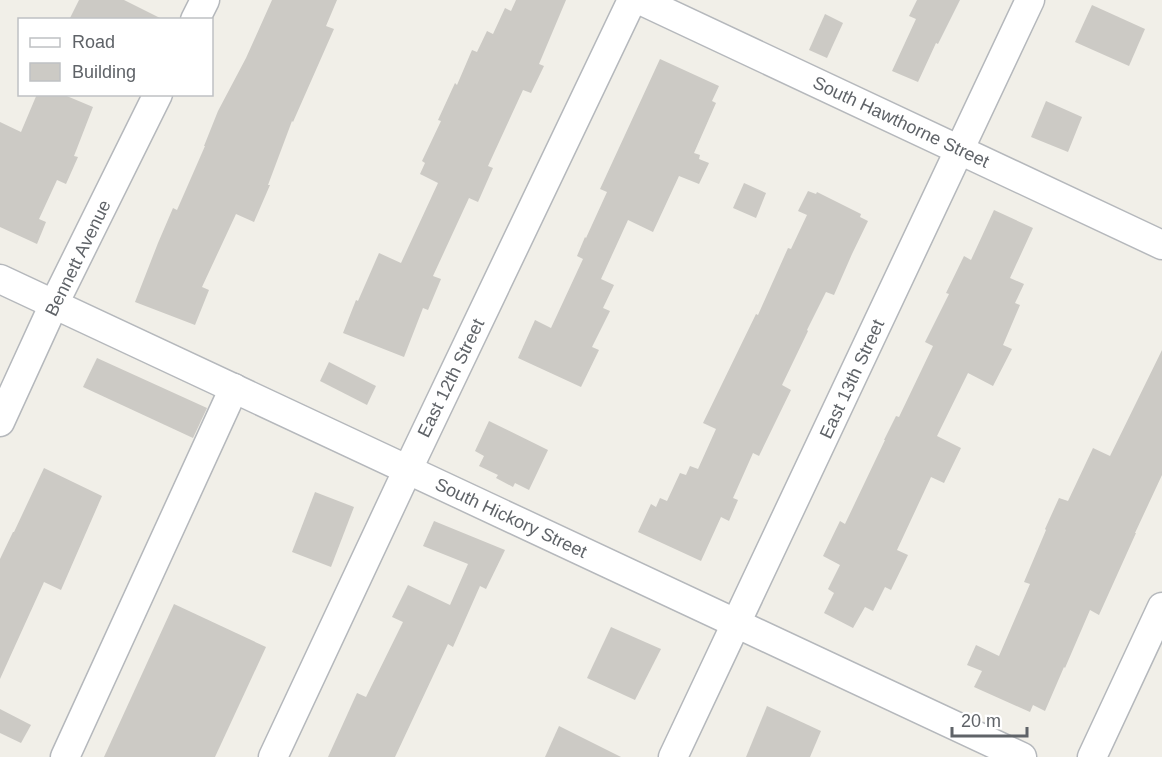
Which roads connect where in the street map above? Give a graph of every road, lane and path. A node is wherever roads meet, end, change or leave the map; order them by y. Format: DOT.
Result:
graph roads {
  1 [pos="205,0"];
  2 [pos="632,0"];
  3 [pos="639,0"];
  4 [pos="1030,0"];
  5 [pos="196,18"];
  6 [pos="157,96"];
  7 [pos="959,150"];
  8 [pos="1162,245"];
  9 [pos="0,279"];
  10 [pos="54,304"];
  11 [pos="234,388"];
  12 [pos="0,422"];
  13 [pos="408,469"];
  14 [pos="1162,607"];
  15 [pos="736,623"];
  16 [pos="66,757"];
  17 [pos="273,757"];
  18 [pos="673,757"];
  19 [pos="1022,757"];
  20 [pos="1092,757"];
  1 -- 5 [label="street"];
  2 -- 13 [label="street, East 12th Street"];
  3 -- 7 [label="street, South Hawthorne Street"];
  4 -- 7 [label="street, East 13th Street"];
  6 -- 10 [label="street, Bennett Avenue"];
  7 -- 8 [label="street, South Hawthorne Street"];
  7 -- 15 [label="street, East 13th Street"];
  9 -- 10 [label="street, South Hickory Street"];
  10 -- 11 [label="street, South Hickory Street"];
  10 -- 12 [label="street, Bennett Avenue"];
  11 -- 13 [label="street, South Hickory Street"];
  11 -- 16 [label="street"];
  13 -- 15 [label="street, South Hickory Street"];
  13 -- 17 [label="street, East 12th Street"];
  14 -- 20 [label="street"];
  15 -- 18 [label="street, East 13th Street"];
  15 -- 19 [label="street, South Hickory Street"];
}
